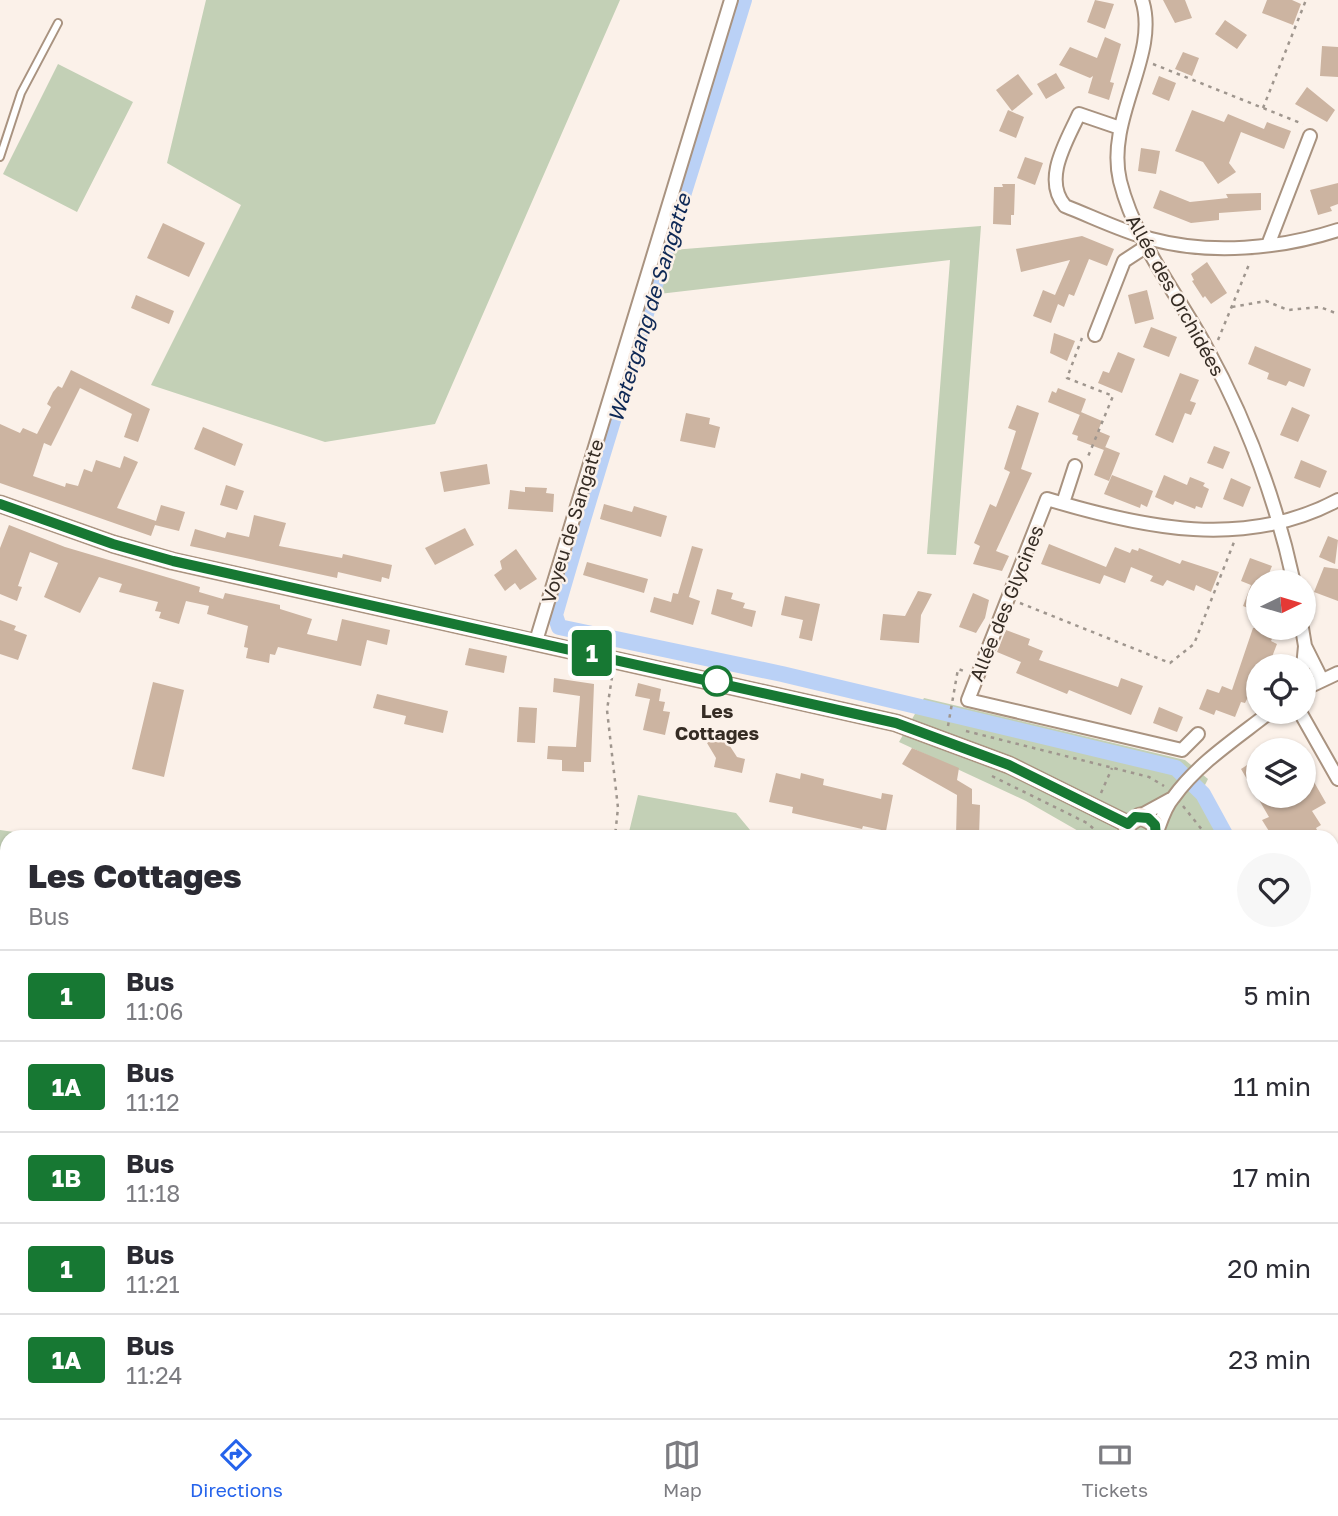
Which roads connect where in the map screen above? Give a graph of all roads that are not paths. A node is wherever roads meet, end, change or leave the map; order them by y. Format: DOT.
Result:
graph roads {
  1 [pos="731,0"];
  2 [pos="1142,0"];
  3 [pos="58,23"];
  4 [pos="1120,128"];
  5 [pos="1310,136"];
  6 [pos="0,157"];
  7 [pos="1338,230"];
  8 [pos="1144,241"];
  9 [pos="1262,245"];
  10 [pos="1095,335"];
  11 [pos="1075,466"];
  12 [pos="1338,500"];
  13 [pos="1063,503"];
  14 [pos="0,504"];
  15 [pos="1279,523"];
  16 [pos="1291,570"];
  17 [pos="1304,640"];
  18 [pos="536,641"];
  19 [pos="1305,646"];
  20 [pos="1304,654"];
  21 [pos="1338,673"];
  22 [pos="1322,680"];
  23 [pos="1316,683"];
  24 [pos="1255,724"];
  25 [pos="1307,724"];
  26 [pos="1198,734"];
  27 [pos="1338,779"];
  28 [pos="1175,795"];
  29 [pos="1131,826"];
  30 [pos="1155,830"];
  31 [pos="1158,830"];
  1 -- 18 [label="street, Voyeu de Sangatte"];
  2 -- 4 [label="street, Allée des Orchidées"];
  3 -- 6 [label="lane"];
  4 -- 8 [label="street, Allée des Orchidées"];
  4 -- 8 [label="street"];
  5 -- 9 [label="street"];
  7 -- 9 [label="street"];
  8 -- 9 [label="street"];
  8 -- 10 [label="street"];
  8 -- 15 [label="street, Allée des Orchidées"];
  11 -- 13 [label="street"];
  12 -- 15 [label="street"];
  13 -- 15 [label="street"];
  13 -- 26 [label="street, Allée des Glycines"];
  14 -- 18 [label="main road"];
  15 -- 16 [label="street, Allée des Orchidées"];
  17 -- 19 [label="street"];
  18 -- 29 [label="main road"];
  19 -- 20 [label="street"];
  19 -- 22 [label="street"];
  21 -- 22 [label="street"];
  22 -- 23 [label="street"];
  24 -- 28 [label="street"];
  25 -- 27 [label="street"];
  28 -- 29 [label="street"];
  28 -- 31 [label="street"];
  29 -- 30 [label="main road"];
}
